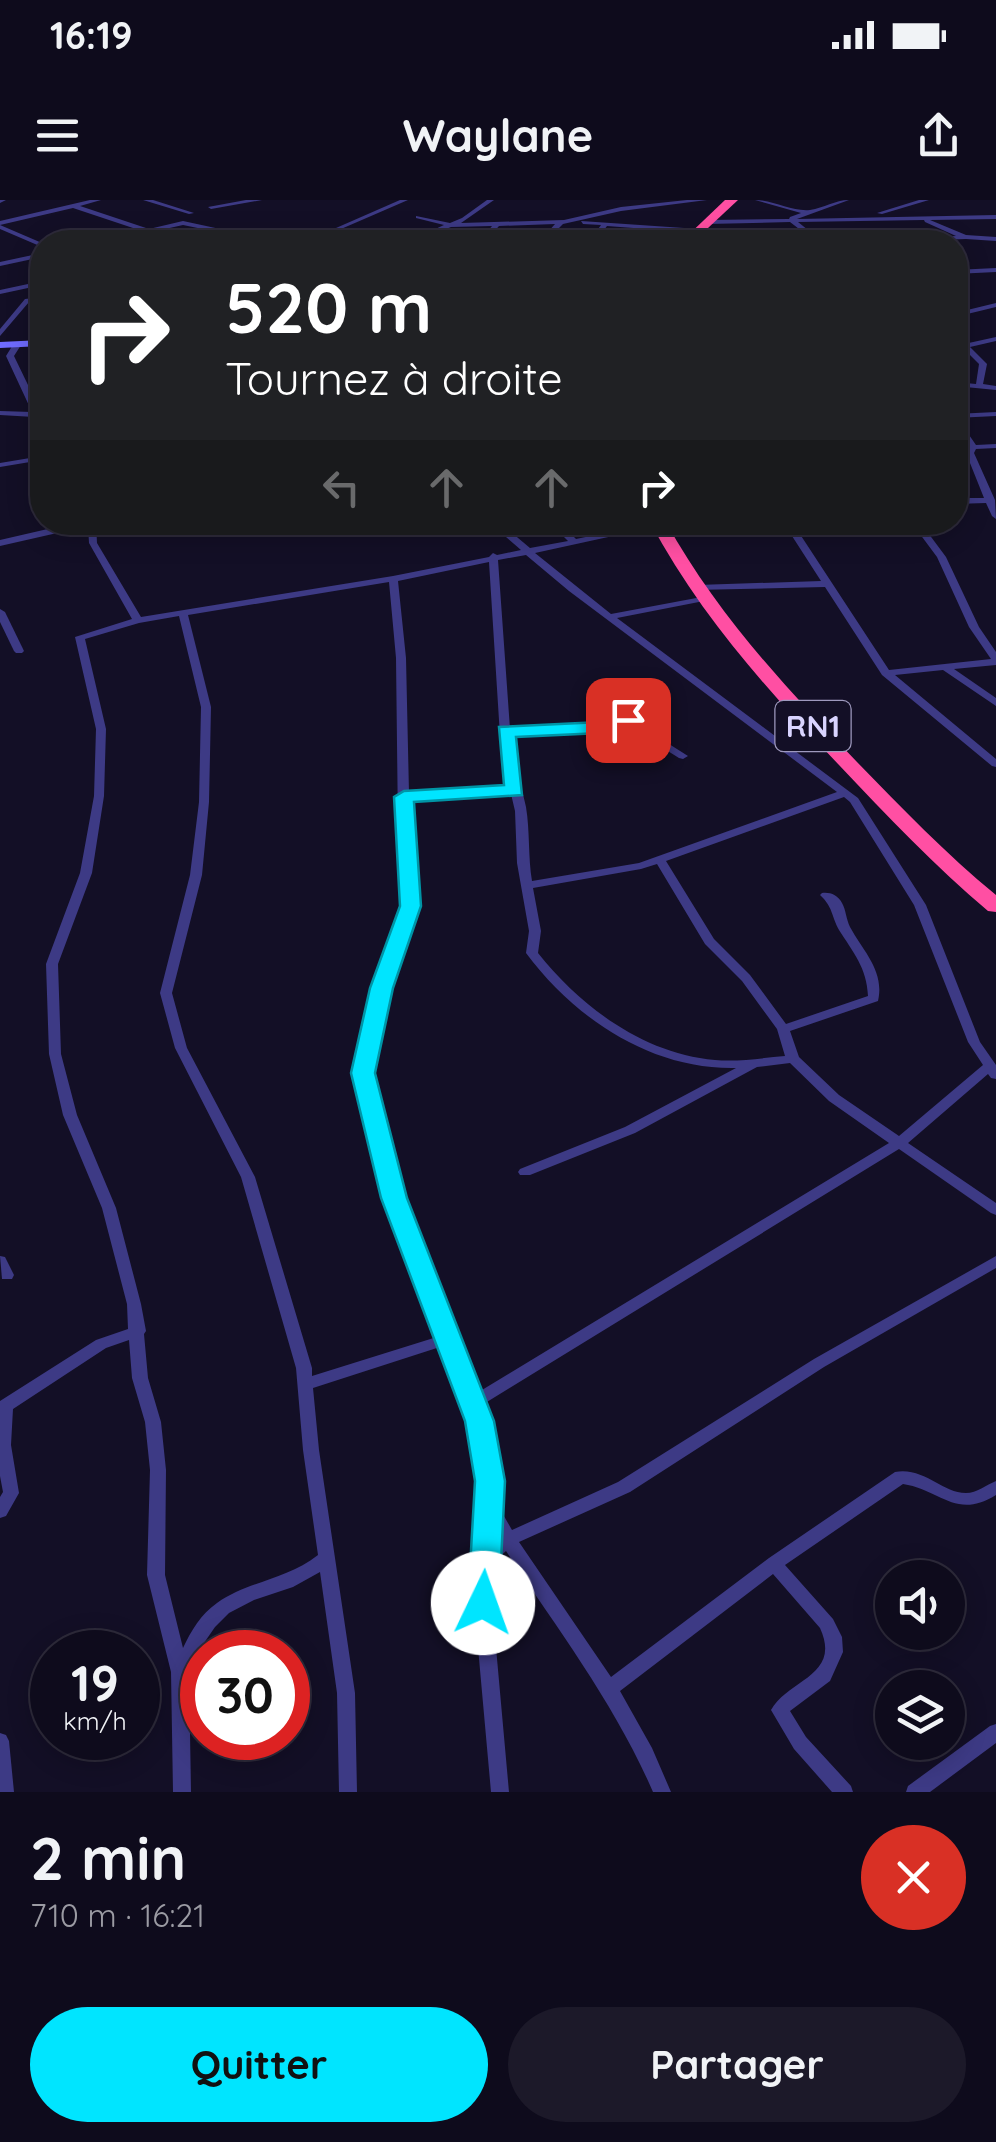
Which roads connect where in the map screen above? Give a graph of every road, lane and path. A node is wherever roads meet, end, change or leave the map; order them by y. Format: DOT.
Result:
graph roads {
  1 [pos="51,200"];
  2 [pos="98,200"];
  3 [pos="146,200"];
  4 [pos="259,200"];
  5 [pos="376,200"];
  6 [pos="491,200"];
  7 [pos="704,200"];
  8 [pos="732,200"];
  9 [pos="758,200"];
  10 [pos="846,200"];
  11 [pos="926,200"];
  12 [pos="831,201"];
  13 [pos="401,202"];
  14 [pos="70,207"];
  15 [pos="212,207"];
  16 [pos="474,212"];
  17 [pos="804,212"];
  18 [pos="190,213"];
  19 [pos="996,216"];
  20 [pos="418,217"];
  21 [pos="958,217"];
  22 [pos="922,218"];
  23 [pos="859,219"];
  24 [pos="540,220"];
  25 [pos="566,221"];
  26 [pos="498,222"];
  27 [pos="788,222"];
  28 [pos="451,224"];
  29 [pos="605,224"];
  30 [pos="0,225"];
  31 [pos="704,226"];
  32 [pos="150,230"];
  33 [pos="221,230"];
  34 [pos="335,230"];
  35 [pos="437,230"];
  36 [pos="492,230"];
  37 [pos="556,230"];
  38 [pos="601,230"];
  39 [pos="700,230"];
  40 [pos="801,230"];
  41 [pos="950,230"];
  42 [pos="968,238"];
  43 [pos="986,238"];
  44 [pos="30,239"];
  45 [pos="996,239"];
  46 [pos="30,258"];
  47 [pos="0,264"];
  48 [pos="996,270"];
  49 [pos="968,271"];
  50 [pos="30,286"];
  51 [pos="0,292"];
  52 [pos="30,300"];
  53 [pos="996,305"];
  54 [pos="968,313"];
  55 [pos="4,323"];
  56 [pos="0,334"];
  57 [pos="996,340"];
  58 [pos="30,344"];
  59 [pos="0,345"];
  60 [pos="17,345"];
  61 [pos="968,345"];
  62 [pos="968,353"];
  63 [pos="968,385"];
  64 [pos="979,386"];
  65 [pos="996,388"];
  66 [pos="30,404"];
  67 [pos="0,413"];
  68 [pos="996,414"];
  69 [pos="968,417"];
  70 [pos="30,418"];
  71 [pos="968,437"];
  72 [pos="974,446"];
  73 [pos="996,446"];
  74 [pos="968,447"];
  75 [pos="30,460"];
  76 [pos="0,464"];
  77 [pos="968,503"];
  78 [pos="993,506"];
  79 [pos="32,535"];
  80 [pos="93,535"];
  81 [pos="508,535"];
  82 [pos="567,535"];
  83 [pos="601,535"];
  84 [pos="665,535"];
  85 [pos="795,535"];
  86 [pos="925,535"];
  87 [pos="573,541"];
  88 [pos="0,542"];
  89 [pos="527,550"];
  90 [pos="493,556"];
  91 [pos="393,578"];
  92 [pos="825,584"];
  93 [pos="700,593"];
  94 [pos="0,612"];
  95 [pos="183,612"];
  96 [pos="610,616"];
  97 [pos="138,620"];
  98 [pos="19,651"];
  99 [pos="996,660"];
  100 [pos="947,670"];
  101 [pos="886,672"];
  102 [pos="996,704"];
  103 [pos="506,732"];
  104 [pos="682,756"];
  105 [pos="996,764"];
  106 [pos="515,790"];
  107 [pos="404,797"];
  108 [pos="848,797"];
  109 [pos="877,797"];
  110 [pos="660,860"];
  111 [pos="528,884"];
  112 [pos="826,896"];
  113 [pos="996,906"];
  114 [pos="782,1030"];
  115 [pos="793,1059"];
  116 [pos="758,1063"];
  117 [pos="992,1071"];
  118 [pos="902,1141"];
  119 [pos="525,1172"];
  120 [pos="996,1210"];
  121 [pos="996,1261"];
  122 [pos="138,1330"];
  123 [pos="448,1340"];
  124 [pos="307,1384"];
  125 [pos="473,1403"];
  126 [pos="996,1487"];
  127 [pos="490,1507"];
  128 [pos="0,1511"];
  129 [pos="507,1540"];
  130 [pos="326,1557"];
  131 [pos="485,1560"];
  132 [pos="775,1563"];
  133 [pos="202,1630"];
  134 [pos="180,1672"];
  135 [pos="612,1687"];
  136 [pos="996,1732"];
  137 [pos="0,1741"];
  138 [pos="181,1760"];
  139 [pos="6,1792"];
  140 [pos="182,1792"];
  141 [pos="348,1792"];
  142 [pos="500,1792"];
  143 [pos="662,1792"];
  144 [pos="844,1792"];
  145 [pos="915,1792"];
  1 -- 14 [label="street"];
  2 -- 14 [label="street"];
  3 -- 18 [label="street"];
  4 -- 15 [label="street"];
  5 -- 13 [label="street"];
  6 -- 16 [label="street"];
  7 -- 25 [label="street"];
  8 -- 31 [label="highway"];
  9 -- 17 [label="street"];
  10 -- 12 [label="street"];
  11 -- 23 [label="street"];
  12 -- 17 [label="street"];
  13 -- 34 [label="street"];
  14 -- 30 [label="street"];
  14 -- 32 [label="street"];
  16 -- 24 [label="street"];
  16 -- 28 [label="street"];
  17 -- 27 [label="street"];
  19 -- 21 [label="street"];
  20 -- 28 [label="street"];
  21 -- 22 [label="street"];
  21 -- 43 [label="street"];
  22 -- 23 [label="street"];
  22 -- 41 [label="street"];
  23 -- 27 [label="street"];
  24 -- 25 [label="street"];
  24 -- 26 [label="street"];
  25 -- 29 [label="street"];
  25 -- 37 [label="street"];
  26 -- 28 [label="street"];
  26 -- 36 [label="street"];
  27 -- 31 [label="street"];
  27 -- 40 [label="street"];
  28 -- 35 [label="street"];
  29 -- 31 [label="street"];
  29 -- 38 [label="street"];
  30 -- 44 [label="street"];
  31 -- 39 [label="highway"];
  32 -- 33 [label="street"];
  42 -- 43 [label="street"];
  43 -- 45 [label="street"];
  46 -- 47 [label="street"];
  48 -- 49 [label="street"];
  50 -- 51 [label="street"];
  52 -- 55 [label="street"];
  53 -- 54 [label="street"];
  55 -- 56 [label="street"];
  57 -- 61 [label="street"];
  58 -- 60 [label="street"];
  59 -- 60 [label="street"];
  60 -- 66 [label="street"];
  62 -- 64 [label="street"];
  63 -- 64 [label="street"];
  64 -- 65 [label="street"];
  67 -- 70 [label="street"];
  68 -- 69 [label="street"];
  71 -- 72 [label="street"];
  72 -- 73 [label="street"];
  72 -- 74 [label="street"];
  72 -- 78 [label="street"];
  75 -- 76 [label="street"];
  77 -- 78 [label="street"];
  79 -- 88 [label="street"];
  80 -- 97 [label="street"];
  81 -- 89 [label="street"];
  82 -- 87 [label="street"];
  83 -- 87 [label="street"];
  84 -- 93 [label="highway, RN1"];
  85 -- 92 [label="street"];
  86 -- 99 [label="street"];
  87 -- 89 [label="street"];
  89 -- 90 [label="street"];
  89 -- 96 [label="street"];
  90 -- 91 [label="street"];
  90 -- 103 [label="street"];
  91 -- 95 [label="street"];
  91 -- 107 [label="street"];
  92 -- 93 [label="street"];
  92 -- 101 [label="street"];
  93 -- 96 [label="street"];
  93 -- 109 [label="highway, RN1"];
  94 -- 98 [label="street"];
  95 -- 97 [label="street"];
  95 -- 124 [label="street"];
  96 -- 108 [label="street"];
  97 -- 122 [label="street"];
  99 -- 100 [label="street"];
  100 -- 101 [label="street"];
  100 -- 102 [label="street"];
  101 -- 105 [label="street"];
  103 -- 104 [label="street"];
  103 -- 106 [label="street"];
  106 -- 107 [label="street"];
  106 -- 111 [label="street"];
  107 -- 123 [label="street"];
  108 -- 109 [label="street"];
  108 -- 110 [label="street"];
  108 -- 117 [label="street"];
  109 -- 113 [label="highway, RN1"];
  110 -- 111 [label="street"];
  110 -- 114 [label="street"];
  111 -- 116 [label="street"];
  112 -- 114 [label="street"];
  114 -- 115 [label="street"];
  115 -- 116 [label="street"];
  115 -- 118 [label="street"];
  116 -- 119 [label="street"];
  117 -- 118 [label="street"];
  118 -- 120 [label="street"];
  118 -- 125 [label="street"];
  121 -- 129 [label="street"];
  122 -- 128 [label="street"];
  122 -- 134 [label="street"];
  123 -- 124 [label="street"];
  123 -- 125 [label="street"];
  124 -- 130 [label="street"];
  125 -- 127 [label="street"];
  126 -- 132 [label="street"];
  127 -- 129 [label="street"];
  127 -- 131 [label="street"];
  129 -- 131 [label="street"];
  129 -- 135 [label="street"];
  130 -- 133 [label="street"];
  130 -- 141 [label="street"];
  131 -- 142 [label="street"];
  132 -- 135 [label="street"];
  132 -- 144 [label="street"];
  135 -- 143 [label="street"];
  136 -- 145 [label="street"];
  137 -- 139 [label="street"];
  138 -- 140 [label="street"];
}
